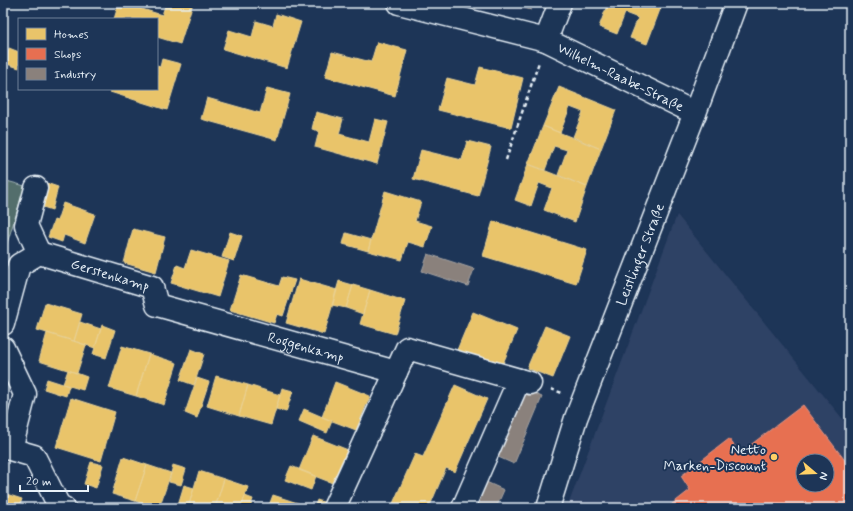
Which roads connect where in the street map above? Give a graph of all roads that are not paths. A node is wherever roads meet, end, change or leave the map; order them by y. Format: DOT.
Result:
graph roads {
  1 [pos="399,3"];
  2 [pos="560,3"];
  3 [pos="736,3"];
  4 [pos="546,40"];
  5 [pos="695,113"];
  6 [pos="36,188"];
  7 [pos="39,253"];
  8 [pos="216,322"];
  9 [pos="3,324"];
  10 [pos="3,348"];
  11 [pos="396,372"];
  12 [pos="7,448"];
  13 [pos="64,508"];
  14 [pos="334,508"];
  15 [pos="463,508"];
  16 [pos="548,508"];
  1 -- 4 [label="street, Wilhelm-Raabe-Straße"];
  2 -- 4 [label="street, Wilhelm-Raabe-Straße"];
  3 -- 5 [label="street, Leistlinger Straße"];
  4 -- 5 [label="street, Wilhelm-Raabe-Straße"];
  5 -- 16 [label="street, Leistlinger Straße"];
  6 -- 7 [label="street"];
  7 -- 8 [label="street, Gerstenkamp"];
  7 -- 9 [label="street"];
  8 -- 11 [label="street, Roggenkamp"];
  10 -- 12 [label="street"];
  11 -- 14 [label="street"];
  11 -- 15 [label="street"];
  12 -- 13 [label="street"];
}
